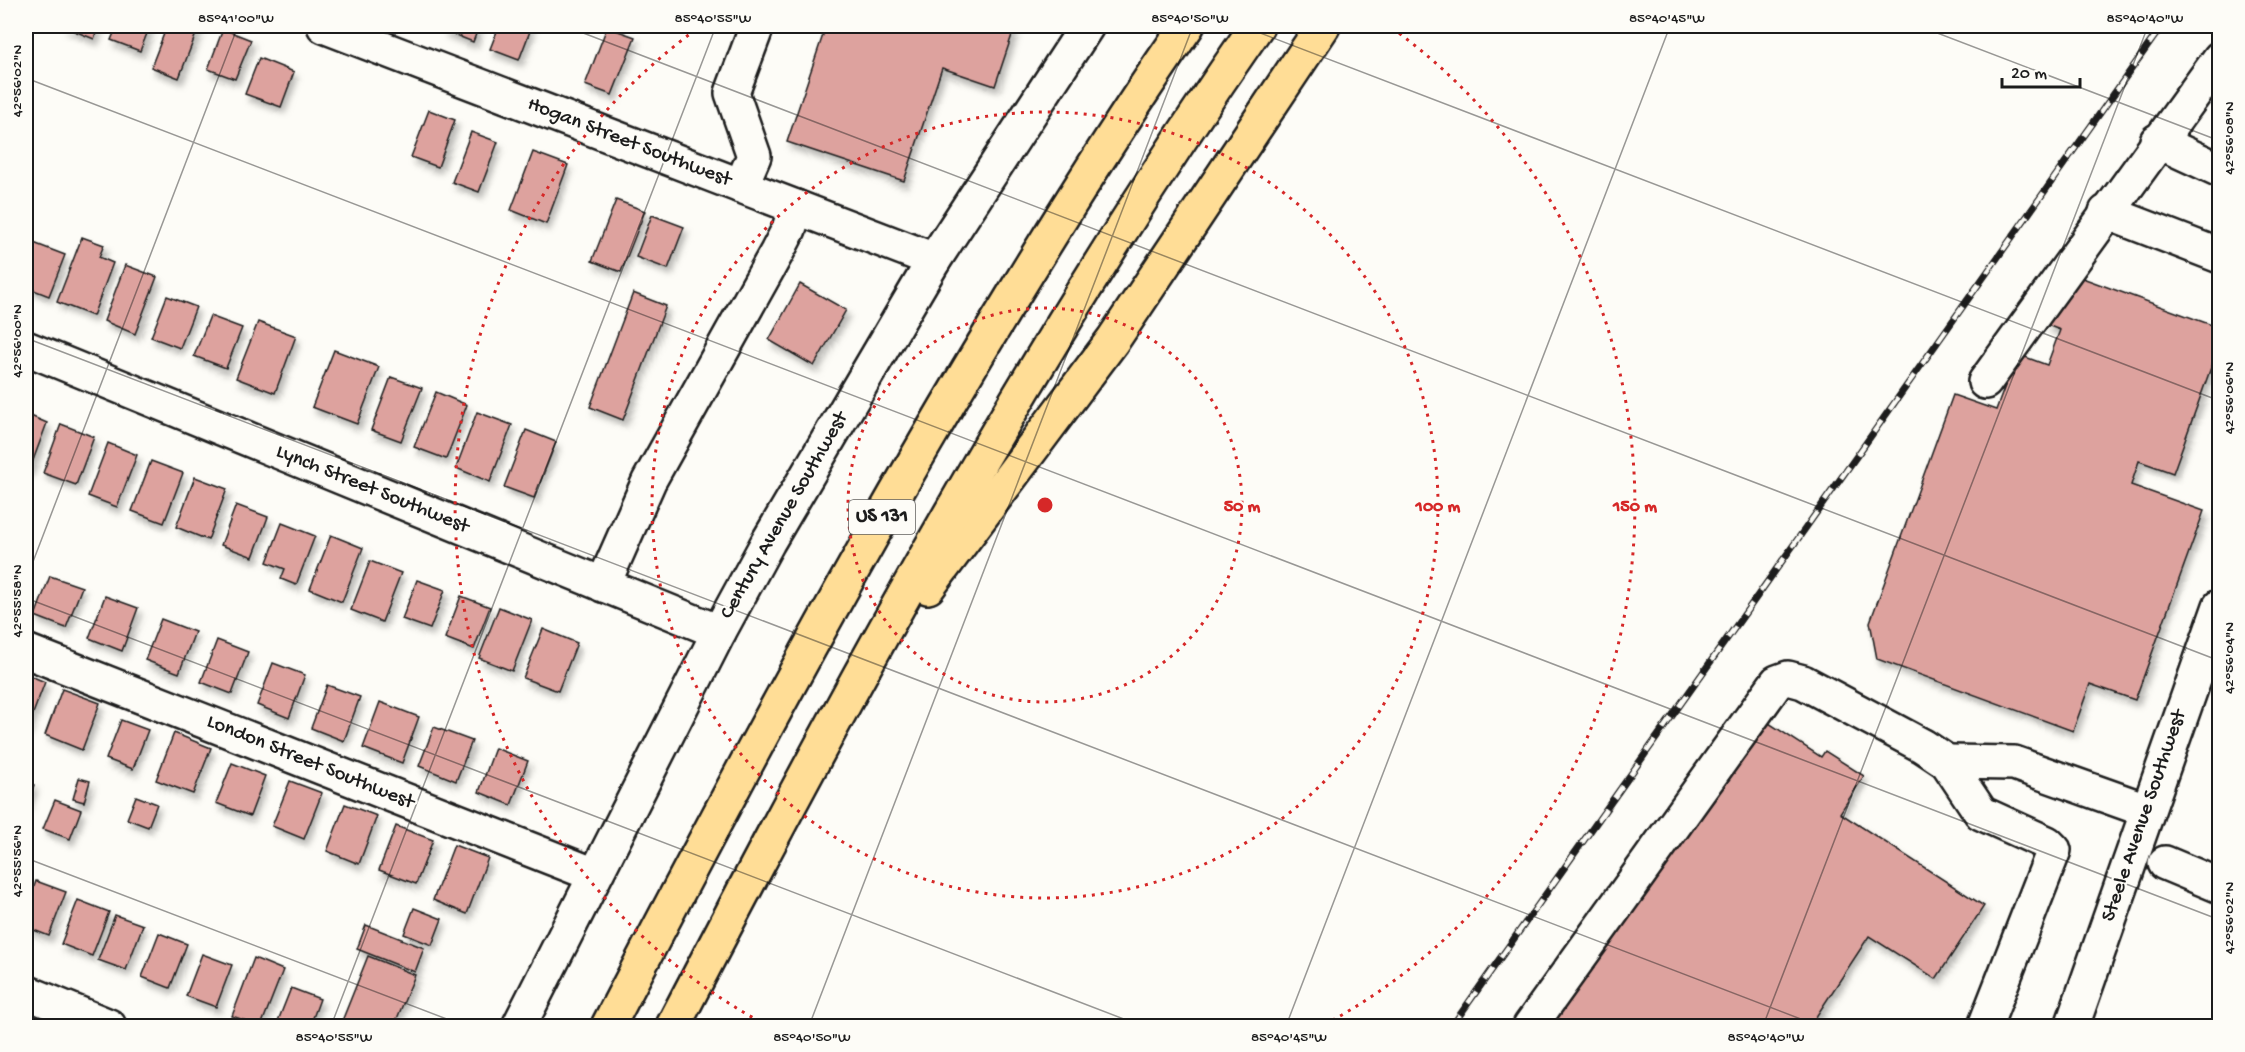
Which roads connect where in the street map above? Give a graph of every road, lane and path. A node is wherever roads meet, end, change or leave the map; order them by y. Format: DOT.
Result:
graph roads {
  1 [pos="324,26"];
  2 [pos="757,26"];
  3 [pos="1087,26"];
  4 [pos="1187,26"];
  5 [pos="1257,26"];
  6 [pos="1323,26"];
  7 [pos="2220,58"];
  8 [pos="2157,141"];
  9 [pos="2220,170"];
  10 [pos="741,186"];
  11 [pos="796,207"];
  12 [pos="2106,212"];
  13 [pos="2220,256"];
  14 [pos="934,260"];
  15 [pos="26,348"];
  16 [pos="1985,382"];
  17 [pos="603,585"];
  18 [pos="2220,606"];
  19 [pos="718,632"];
  20 [pos="26,651"];
  21 [pos="850,693"];
  22 [pos="1947,762"];
  23 [pos="2146,810"];
  24 [pos="2165,863"];
  25 [pos="595,875"];
  26 [pos="2220,886"];
  27 [pos="26,992"];
  28 [pos="109,1026"];
  29 [pos="519,1026"];
  30 [pos="608,1026"];
  31 [pos="673,1026"];
  32 [pos="1530,1026"];
  33 [pos="1985,1026"];
  34 [pos="2072,1026"];
  1 -- 10 [label="street, Hogan Street Southwest"];
  2 -- 10 [label="street"];
  3 -- 14 [label="street, Century Avenue Southwest"];
  4 -- 30 [label="highway, US 131"];
  5 -- 21 [label="highway, US 131"];
  6 -- 21 [label="highway"];
  7 -- 8 [label="street"];
  8 -- 9 [label="street"];
  8 -- 12 [label="street"];
  10 -- 11 [label="street, Hogan Street Southwest"];
  11 -- 14 [label="street, Hogan Street Southwest"];
  11 -- 17 [label="street"];
  12 -- 13 [label="street"];
  12 -- 16 [label="street"];
  14 -- 19 [label="street, Century Avenue Southwest"];
  15 -- 17 [label="street, Lynch Street Southwest"];
  17 -- 19 [label="street, Lynch Street Southwest"];
  18 -- 23 [label="street, Steele Avenue Southwest"];
  19 -- 25 [label="street, Century Avenue Southwest"];
  20 -- 25 [label="street, London Street Southwest"];
  21 -- 31 [label="highway, US 131"];
  22 -- 23 [label="street"];
  22 -- 32 [label="street"];
  22 -- 33 [label="street"];
  23 -- 34 [label="street, Steele Avenue Southwest"];
  24 -- 26 [label="street"];
  25 -- 29 [label="street, Century Avenue Southwest"];
  27 -- 28 [label="street"];
}
